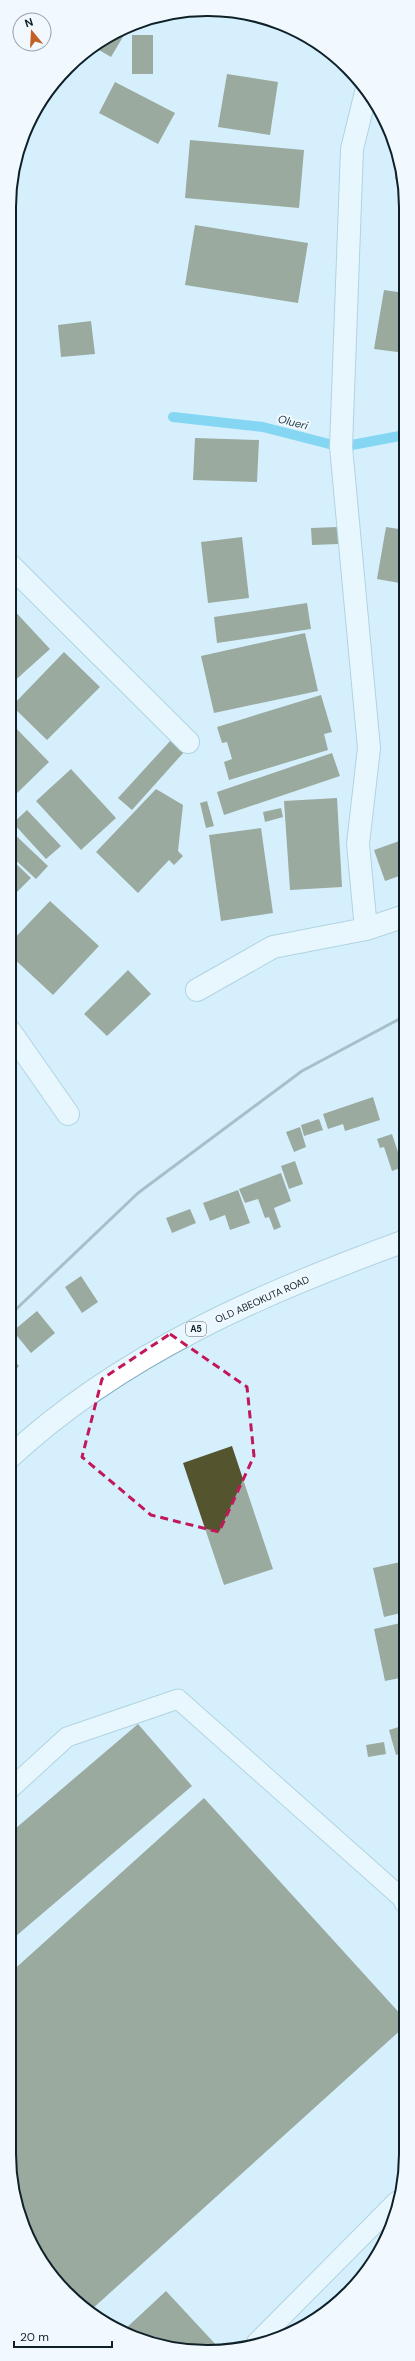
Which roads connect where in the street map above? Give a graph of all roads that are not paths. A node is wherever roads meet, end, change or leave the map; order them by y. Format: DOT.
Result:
graph roads {
  1 [pos="365,98"];
  2 [pos="16,571"];
  3 [pos="188,742"];
  4 [pos="399,918"];
  5 [pos="366,930"];
  6 [pos="197,990"];
  7 [pos="16,1040"];
  8 [pos="68,1114"];
  9 [pos="399,1243"];
  10 [pos="16,1451"];
  11 [pos="16,1784"];
  12 [pos="399,1898"];
  13 [pos="391,2206"];
  14 [pos="263,2336"];
  1 -- 5 [label="main road"];
  2 -- 3 [label="main road"];
  4 -- 5 [label="main road"];
  5 -- 6 [label="main road"];
  7 -- 8 [label="main road"];
  9 -- 10 [label="main road, OLD ABEOKUTA ROAD / A5"];
  11 -- 12 [label="lane"];
  13 -- 14 [label="lane"];
}
